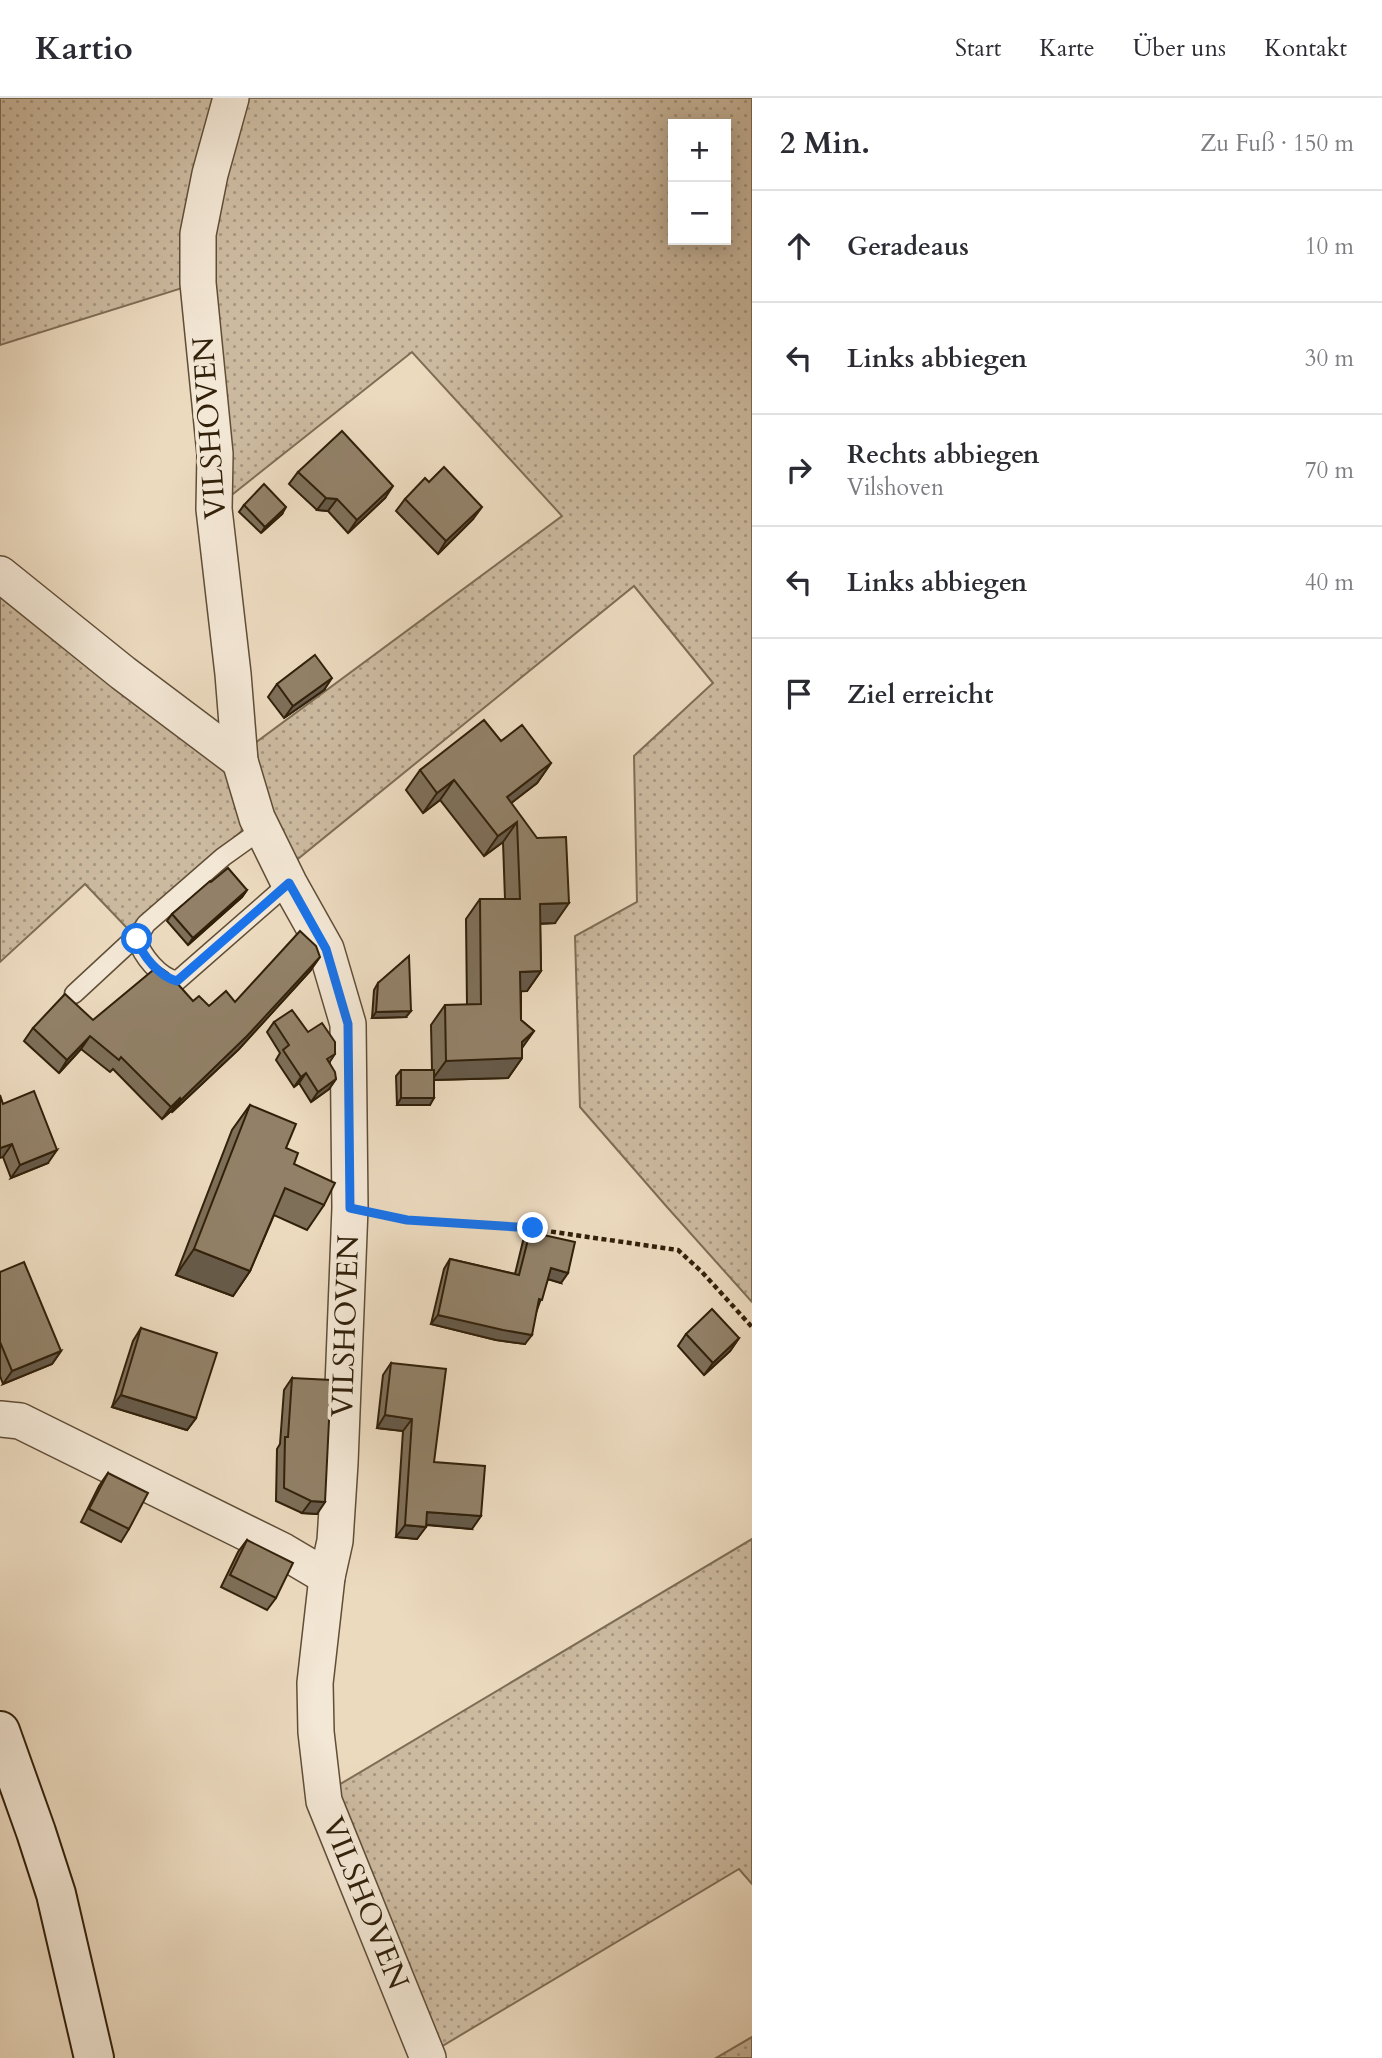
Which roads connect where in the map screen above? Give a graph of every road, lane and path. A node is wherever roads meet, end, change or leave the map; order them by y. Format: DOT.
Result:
graph roads {
  1 [pos="231,98"];
  2 [pos="0,574"];
  3 [pos="240,761"];
  4 [pos="262,829"];
  5 [pos="289,883"];
  6 [pos="142,931"];
  7 [pos="74,994"];
  8 [pos="350,1208"];
  9 [pos="752,1327"];
  10 [pos="0,1419"];
  11 [pos="327,1577"];
  12 [pos="0,1731"];
  13 [pos="94,2058"];
  14 [pos="428,2058"];
  1 -- 3 [label="street, VILSHOVEN"];
  2 -- 3 [label="street"];
  3 -- 4 [label="street, VILSHOVEN"];
  4 -- 5 [label="street, VILSHOVEN"];
  4 -- 6 [label="lane"];
  5 -- 6 [label="lane"];
  5 -- 8 [label="street, VILSHOVEN"];
  6 -- 7 [label="lane"];
  8 -- 9 [label="path"];
  8 -- 11 [label="street, VILSHOVEN"];
  10 -- 11 [label="street"];
  11 -- 14 [label="street, VILSHOVEN"];
  12 -- 13 [label="main road"];
}
